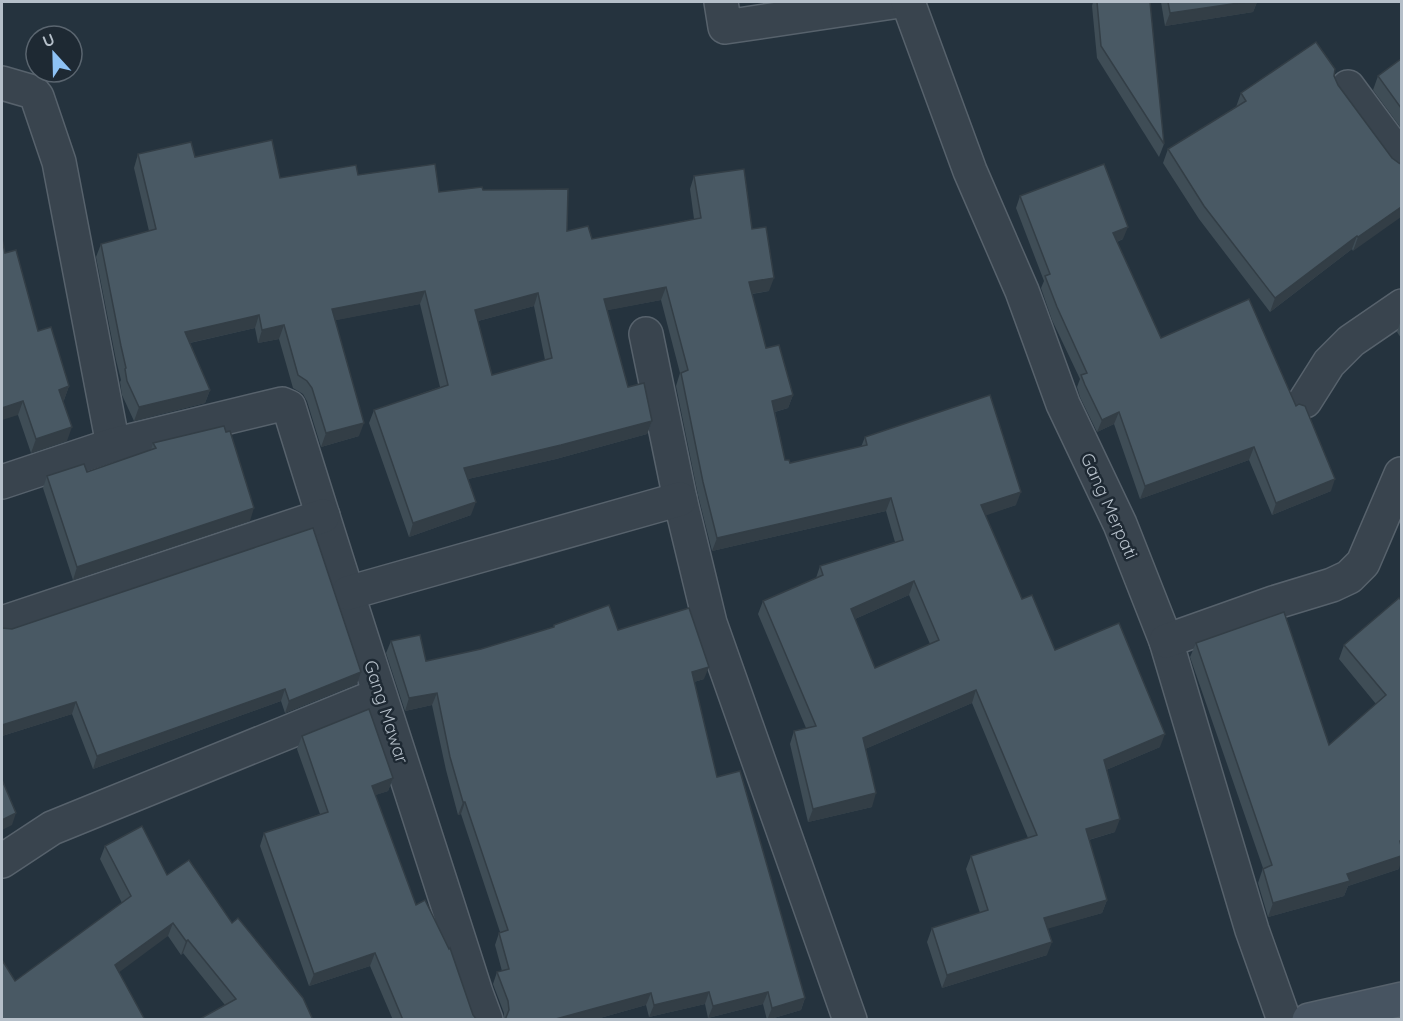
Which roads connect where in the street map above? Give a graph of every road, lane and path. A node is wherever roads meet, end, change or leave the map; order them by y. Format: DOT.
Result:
graph roads {
  1 [pos="722,2"];
  2 [pos="893,2"];
  3 [pos="908,2"];
  4 [pos="2,82"];
  5 [pos="1348,87"];
  6 [pos="1401,160"];
  7 [pos="1401,306"];
  8 [pos="646,334"];
  9 [pos="1305,401"];
  10 [pos="113,445"];
  11 [pos="1401,474"];
  12 [pos="2,482"];
  13 [pos="680,499"];
  14 [pos="322,516"];
  15 [pos="348,593"];
  16 [pos="2,623"];
  17 [pos="1166,641"];
  18 [pos="379,695"];
  19 [pos="2,861"];
  20 [pos="1401,999"];
  21 [pos="486,1020"];
  22 [pos="849,1020"];
  23 [pos="1284,1020"];
  24 [pos="1309,1020"];
  1 -- 2 [label="street"];
  3 -- 17 [label="street, Gang Merpati"];
  4 -- 10 [label="street"];
  5 -- 6 [label="street"];
  7 -- 9 [label="street"];
  8 -- 13 [label="street"];
  10 -- 12 [label="street"];
  10 -- 14 [label="street, Gang Mawar"];
  11 -- 17 [label="street"];
  13 -- 15 [label="street"];
  13 -- 22 [label="street"];
  14 -- 15 [label="street, Gang Mawar"];
  14 -- 16 [label="street"];
  15 -- 18 [label="street, Gang Mawar"];
  17 -- 23 [label="street, Gang Merpati"];
  18 -- 19 [label="street"];
  18 -- 21 [label="street, Gang Mawar"];
  20 -- 24 [label="street"];
}
